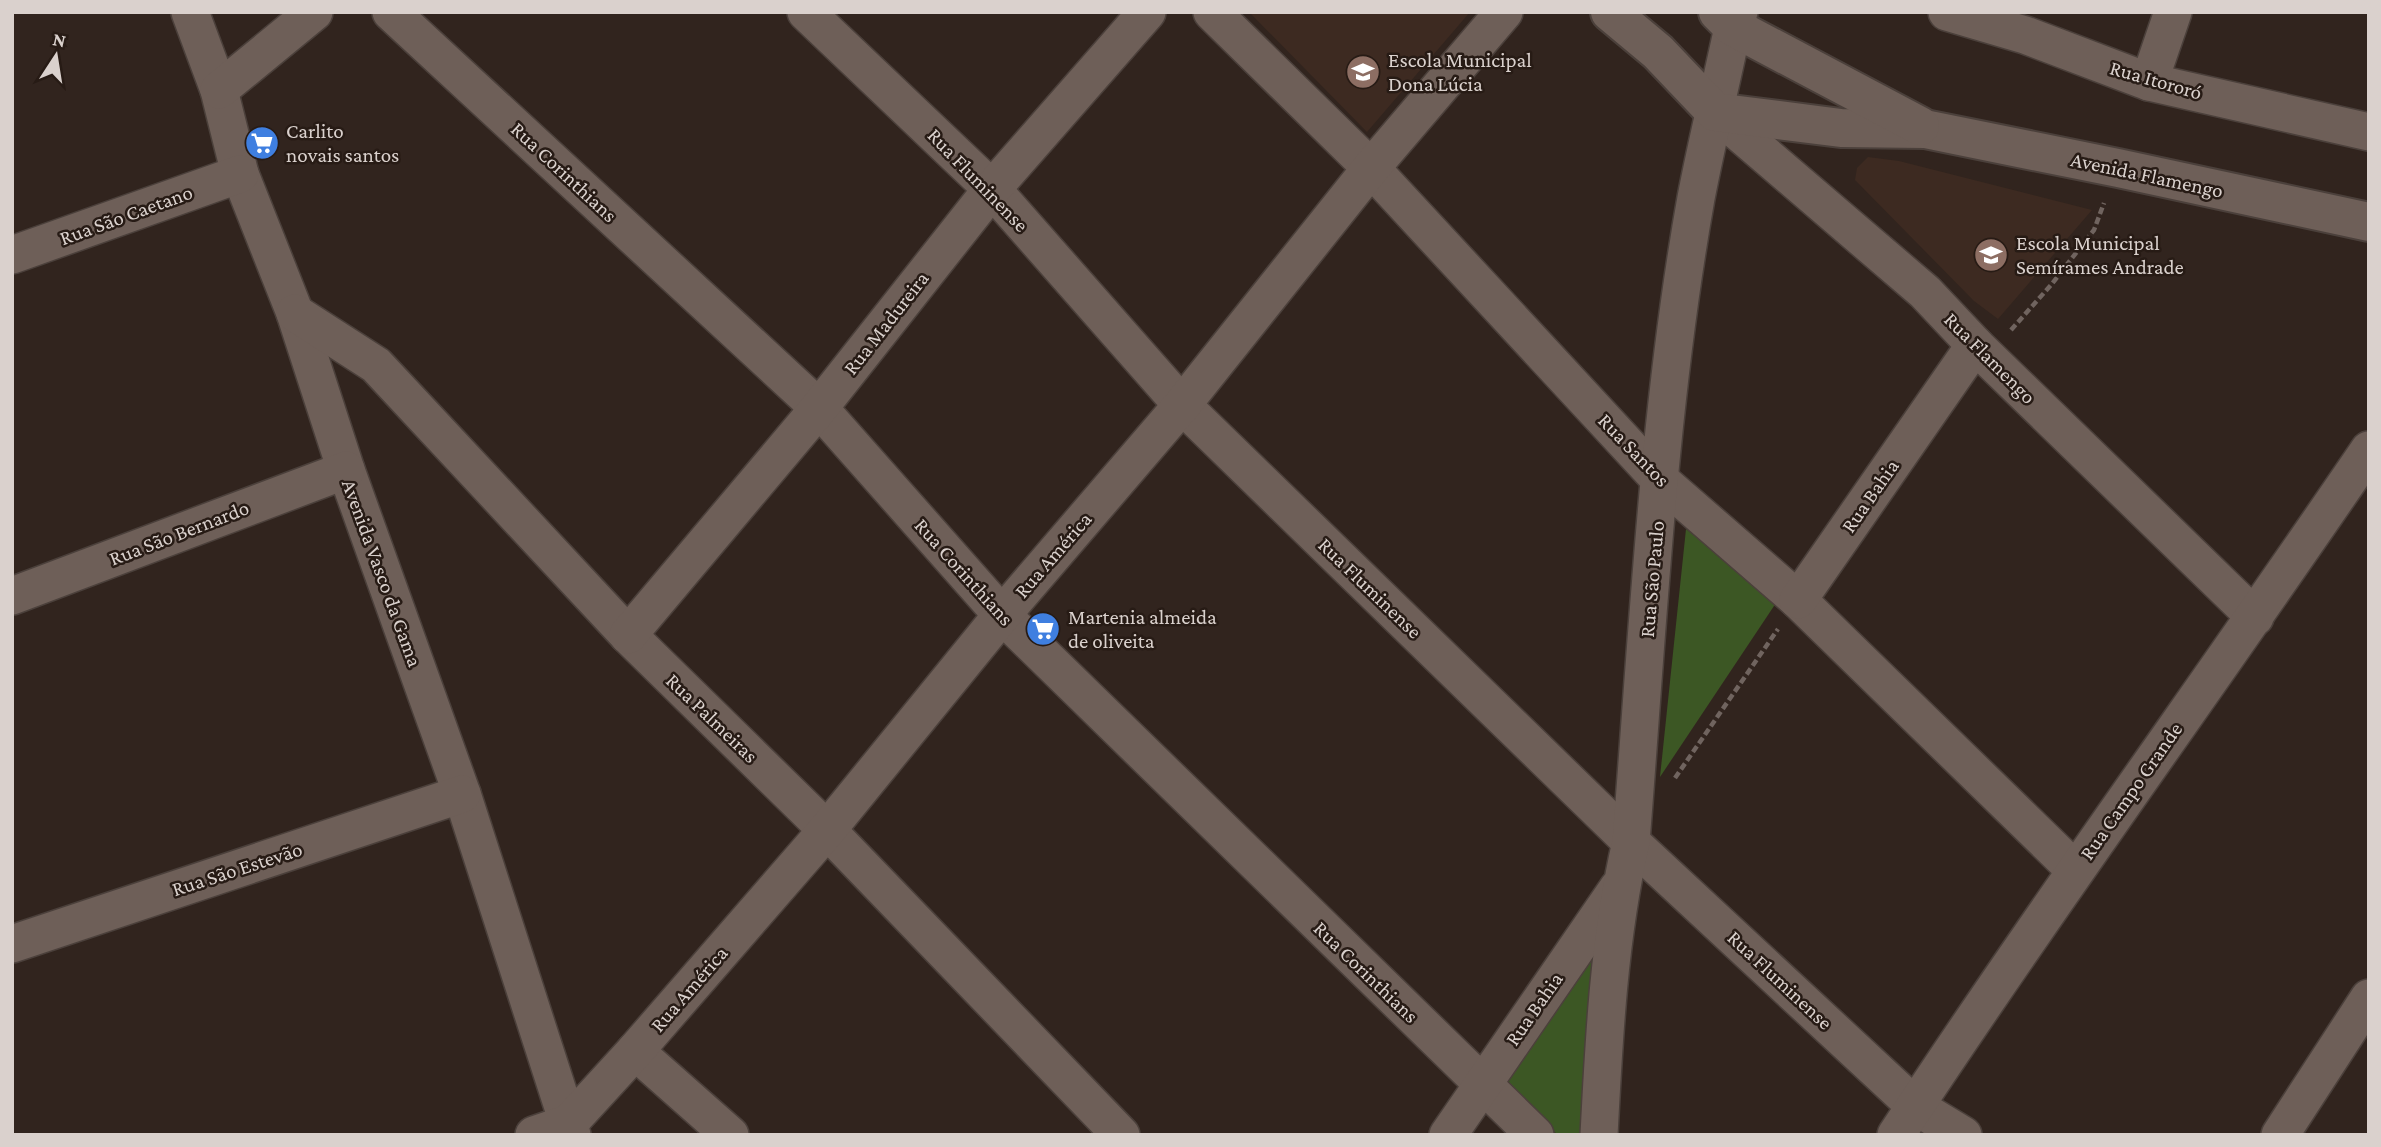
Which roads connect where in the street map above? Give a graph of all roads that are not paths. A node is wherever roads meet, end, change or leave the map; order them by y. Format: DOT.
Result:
graph roads {
  1 [pos="190,12"];
  2 [pos="314,12"];
  3 [pos="391,12"];
  4 [pos="806,12"];
  5 [pos="1147,12"];
  6 [pos="1212,12"];
  7 [pos="1504,12"];
  8 [pos="1610,12"];
  9 [pos="1947,12"];
  10 [pos="2173,12"];
  11 [pos="1730,17"];
  12 [pos="2149,82"];
  13 [pos="219,90"];
  14 [pos="1715,112"];
  15 [pos="1925,129"];
  16 [pos="2369,132"];
  17 [pos="1371,168"];
  18 [pos="240,174"];
  19 [pos="992,189"];
  20 [pos="2369,222"];
  21 [pos="12,255"];
  22 [pos="295,313"];
  23 [pos="1975,345"];
  24 [pos="1182,405"];
  25 [pos="819,408"];
  26 [pos="2369,450"];
  27 [pos="346,470"];
  28 [pos="1660,480"];
  29 [pos="12,596"];
  30 [pos="1798,600"];
  31 [pos="1002,615"];
  32 [pos="2255,617"];
  33 [pos="628,635"];
  34 [pos="462,794"];
  35 [pos="827,830"];
  36 [pos="1630,842"];
  37 [pos="2075,870"];
  38 [pos="1621,884"];
  39 [pos="12,944"];
  40 [pos="2362,1025"];
  41 [pos="635,1051"];
  42 [pos="1481,1084"];
  43 [pos="1905,1120"];
  44 [pos="570,1129"];
  45 [pos="534,1135"];
  46 [pos="730,1135"];
  47 [pos="1121,1135"];
  48 [pos="1448,1135"];
  49 [pos="1535,1135"];
  50 [pos="1599,1135"];
  51 [pos="1963,1135"];
  52 [pos="2280,1135"];
  1 -- 13 [label="street, Avenida Vasco da Gama"];
  2 -- 13 [label="street"];
  3 -- 25 [label="street, Rua Corinthians"];
  4 -- 19 [label="street, Rua Fluminense"];
  5 -- 19 [label="street, Rua Madureira"];
  6 -- 17 [label="street, Rua Santos"];
  7 -- 17 [label="street, Rua América"];
  8 -- 14 [label="street"];
  9 -- 12 [label="street, Rua Itororó"];
  10 -- 12 [label="street"];
  11 -- 14 [label="street, Rua São Paulo"];
  11 -- 15 [label="street, Avenida Flamengo"];
  12 -- 16 [label="street, Rua Itororó"];
  13 -- 18 [label="street, Avenida Vasco da Gama"];
  14 -- 15 [label="street, Avenida Flamengo"];
  14 -- 23 [label="street, Rua Flamengo"];
  14 -- 28 [label="street, Rua São Paulo"];
  15 -- 20 [label="street, Avenida Flamengo"];
  17 -- 24 [label="street, Rua América"];
  17 -- 28 [label="street, Rua Santos"];
  18 -- 21 [label="street, Rua São Caetano"];
  18 -- 22 [label="street, Avenida Vasco da Gama"];
  19 -- 24 [label="street, Rua Fluminense"];
  19 -- 25 [label="street, Rua Madureira"];
  22 -- 27 [label="street, Avenida Vasco da Gama"];
  22 -- 33 [label="street, Rua Palmeiras"];
  23 -- 30 [label="street, Rua Bahia"];
  23 -- 32 [label="street, Rua Flamengo"];
  24 -- 31 [label="street, Rua América"];
  24 -- 36 [label="street, Rua Fluminense"];
  25 -- 31 [label="street, Rua Corinthians"];
  25 -- 33 [label="street, Rua Madureira"];
  26 -- 32 [label="street, Rua Campo Grande"];
  27 -- 29 [label="street, Rua São Bernardo"];
  27 -- 34 [label="street, Avenida Vasco da Gama"];
  28 -- 30 [label="street, Rua Santos"];
  28 -- 36 [label="street, Rua São Paulo"];
  30 -- 37 [label="street, Rua Santos"];
  31 -- 35 [label="street, Rua América"];
  31 -- 42 [label="street, Rua Corinthians"];
  32 -- 37 [label="street, Rua Campo Grande"];
  33 -- 35 [label="street, Rua Palmeiras"];
  34 -- 39 [label="street, Rua São Estevão"];
  34 -- 44 [label="street, Avenida Vasco da Gama"];
  35 -- 41 [label="street, Rua América"];
  35 -- 47 [label="street, Rua Palmeiras"];
  36 -- 38 [label="street, Rua São Paulo"];
  36 -- 43 [label="street, Rua Fluminense"];
  37 -- 43 [label="street, Rua Campo Grande"];
  38 -- 42 [label="street, Rua Bahia"];
  38 -- 50 [label="street, Rua São Paulo"];
  40 -- 52 [label="street"];
  41 -- 44 [label="street, Rua América"];
  41 -- 46 [label="street"];
  42 -- 48 [label="street, Rua Bahia"];
  42 -- 49 [label="street, Rua Corinthians"];
  43 -- 51 [label="street, Rua Fluminense"];
  44 -- 45 [label="street"];
}
